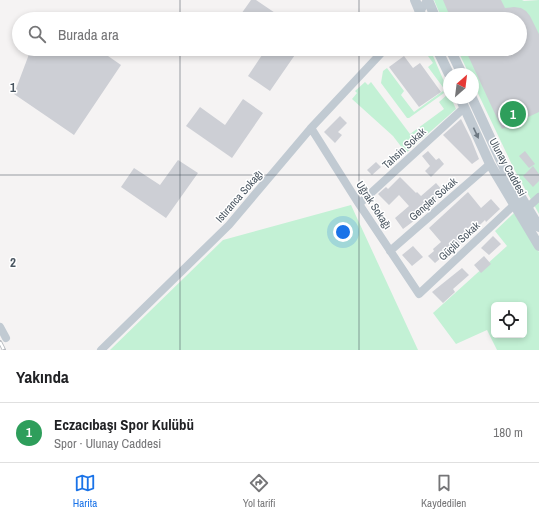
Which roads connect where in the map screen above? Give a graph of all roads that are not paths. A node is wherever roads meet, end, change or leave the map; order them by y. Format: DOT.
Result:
graph roads {
  1 [pos="415,0"];
  2 [pos="428,0"];
  3 [pos="418,12"];
  4 [pos="422,12"];
  5 [pos="433,12"];
  6 [pos="378,56"];
  7 [pos="440,56"];
  8 [pos="453,56"];
  9 [pos="446,68"];
  10 [pos="459,68"];
  11 [pos="461,104"];
  12 [pos="462,104"];
  13 [pos="475,104"];
  14 [pos="311,128"];
  15 [pos="490,164"];
  16 [pos="539,197"];
  17 [pos="359,204"];
  18 [pos="514,204"];
  19 [pos="527,208"];
  20 [pos="539,227"];
  21 [pos="539,246"];
  22 [pos="390,251"];
  23 [pos="419,294"];
  24 [pos="0,327"];
  25 [pos="6,338"];
  26 [pos="101,350"];
  1 -- 3 [label="street"];
  2 -- 4 [label="street"];
  2 -- 5 [label="street"];
  6 -- 14 [label="street, Istıranca Sokağı"];
  7 -- 9 [label="street"];
  8 -- 10 [label="street"];
  11 -- 17 [label="street, Tahsin Sokak"];
  12 -- 15 [label="street, Ulunay Caddesi, one-way"];
  13 -- 19 [label="street, Ulunay Caddesi"];
  14 -- 17 [label="street, Uğrak Sokağı"];
  14 -- 26 [label="street, Istıranca Sokağı"];
  15 -- 18 [label="street, Ulunay Caddesi"];
  15 -- 22 [label="street, Gençler Sokak"];
  16 -- 19 [label="street"];
  17 -- 22 [label="street, Uğrak Sokağı"];
  18 -- 21 [label="street, Ulunay Caddesi"];
  18 -- 23 [label="street, Güçlü Sokak"];
  19 -- 20 [label="street, Ulunay Caddesi"];
  22 -- 23 [label="street, Uğrak Sokağı"];
  24 -- 25 [label="street"];
}
